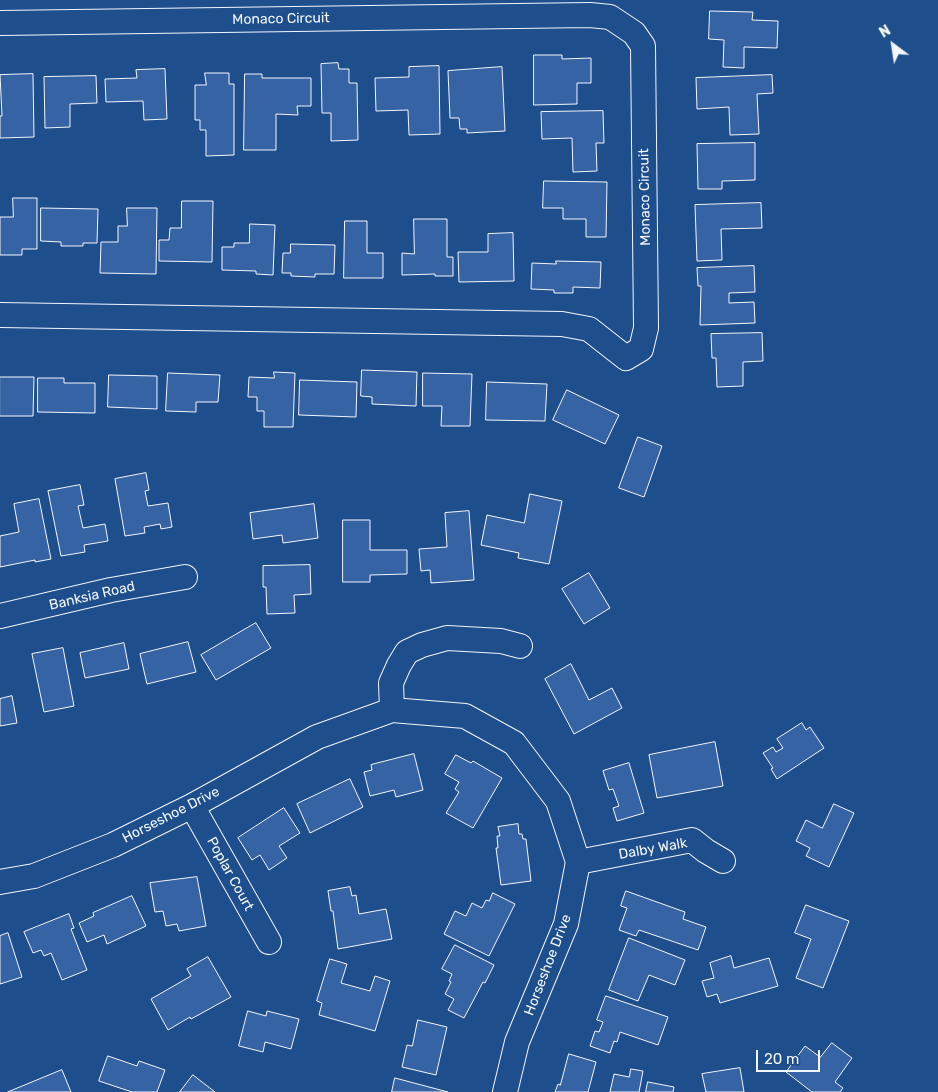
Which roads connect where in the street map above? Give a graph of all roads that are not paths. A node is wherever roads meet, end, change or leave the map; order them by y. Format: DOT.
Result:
graph roads {
  1 [pos="362,9"];
  2 [pos="0,23"];
  3 [pos="0,315"];
  4 [pos="185,577"];
  5 [pos="0,616"];
  6 [pos="520,646"];
  7 [pos="392,710"];
  8 [pos="192,806"];
  9 [pos="723,861"];
  10 [pos="578,862"];
  11 [pos="0,882"];
  12 [pos="268,942"];
  13 [pos="505,1092"];
  1 -- 2 [label="street, Monaco Circuit"];
  1 -- 3 [label="street, Monaco Circuit"];
  4 -- 5 [label="street, Banksia Road"];
  6 -- 7 [label="street"];
  7 -- 8 [label="street, Horseshoe Drive"];
  7 -- 10 [label="street, Horseshoe Drive"];
  8 -- 11 [label="street, Horseshoe Drive"];
  8 -- 12 [label="street, Poplar Court"];
  9 -- 10 [label="street, Dalby Walk"];
  10 -- 13 [label="street, Horseshoe Drive"];
}
